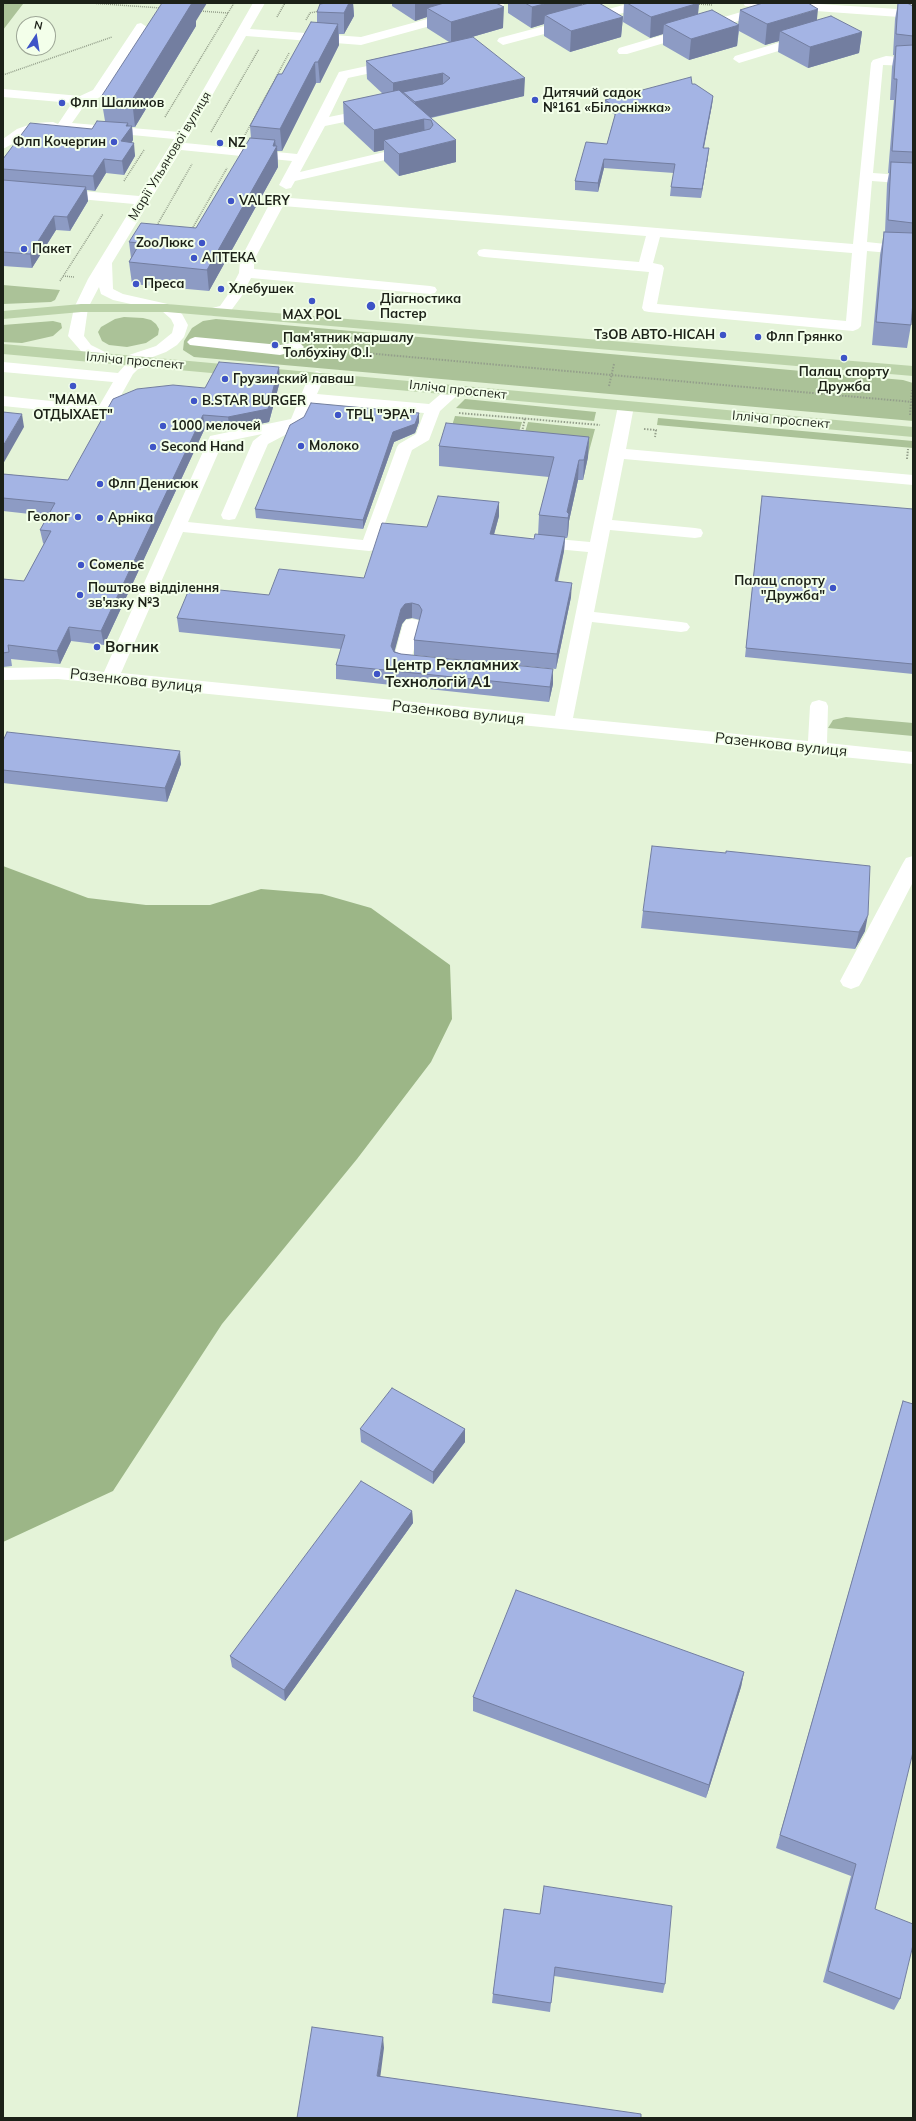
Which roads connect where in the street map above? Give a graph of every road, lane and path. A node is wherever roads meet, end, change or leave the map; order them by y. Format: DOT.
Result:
graph roads {
  1 [pos="90,3"];
  2 [pos="259,3"];
  3 [pos="499,3"];
  4 [pos="645,3"];
  5 [pos="749,3"];
  6 [pos="776,5"];
  7 [pos="166,9"];
  8 [pos="884,12"];
  9 [pos="913,14"];
  10 [pos="858,22"];
  11 [pos="141,27"];
  12 [pos="242,32"];
  13 [pos="820,33"];
  14 [pos="361,40"];
  15 [pos="504,41"];
  16 [pos="623,51"];
  17 [pos="739,59"];
  18 [pos="410,61"];
  19 [pos="913,62"];
  20 [pos="343,75"];
  21 [pos="3,93"];
  22 [pos="81,100"];
  23 [pos="389,108"];
  24 [pos="320,123"];
  25 [pos="63,126"];
  26 [pos="180,141"];
  27 [pos="3,145"];
  28 [pos="425,146"];
  29 [pos="301,158"];
  30 [pos="866,176"];
  31 [pos="290,178"];
  32 [pos="913,180"];
  33 [pos="3,188"];
  34 [pos="143,201"];
  35 [pos="278,201"];
  36 [pos="654,232"];
  37 [pos="860,248"];
  38 [pos="913,251"];
  39 [pos="484,253"];
  40 [pos="105,264"];
  41 [pos="645,267"];
  42 [pos="246,273"];
  43 [pos="63,276"];
  44 [pos="77,277"];
  45 [pos="430,290"];
  46 [pos="81,308"];
  47 [pos="167,308"];
  48 [pos="213,312"];
  49 [pos="3,315"];
  50 [pos="198,337"];
  51 [pos="296,347"];
  52 [pos="3,349"];
  53 [pos="106,358"];
  54 [pos="128,360"];
  55 [pos="149,362"];
  56 [pos="3,367"];
  57 [pos="913,371"];
  58 [pos="317,376"];
  59 [pos="123,378"];
  60 [pos="455,390"];
  61 [pos="308,398"];
  62 [pos="3,401"];
  63 [pos="913,402"];
  64 [pos="626,406"];
  65 [pos="433,409"];
  66 [pos="525,418"];
  67 [pos="298,422"];
  68 [pos="913,432"];
  69 [pos="520,437"];
  70 [pos="616,453"];
  71 [pos="705,462"];
  72 [pos="703,479"];
  73 [pos="913,480"];
  74 [pos="229,515"];
  75 [pos="602,524"];
  76 [pos="178,526"];
  77 [pos="695,533"];
  78 [pos="518,540"];
  79 [pos="598,548"];
  80 [pos="584,616"];
  81 [pos="412,624"];
  82 [pos="681,627"];
  83 [pos="440,664"];
  84 [pos="3,674"];
  85 [pos="110,678"];
  86 [pos="819,706"];
  87 [pos="563,723"];
  88 [pos="817,749"];
  89 [pos="912,759"];
  90 [pos="913,864"];
  91 [pos="851,981"];
  1 -- 7 [label="path"];
  2 -- 12 [label="street, Марії Ульянової вулиця"];
  3 -- 14 [label="street"];
  4 -- 15 [label="street"];
  5 -- 6 [label="street"];
  6 -- 8 [label="street"];
  6 -- 16 [label="street"];
  8 -- 9 [label="street"];
  8 -- 10 [label="street"];
  11 -- 22 [label="street"];
  12 -- 14 [label="street"];
  12 -- 26 [label="street, Марії Ульянової вулиця"];
  13 -- 17 [label="street"];
  14 -- 20 [label="street"];
  18 -- 20 [label="street"];
  19 -- 30 [label="street"];
  20 -- 24 [label="street"];
  21 -- 22 [label="street"];
  22 -- 25 [label="street"];
  23 -- 24 [label="street"];
  24 -- 29 [label="street"];
  25 -- 26 [label="street"];
  25 -- 27 [label="street"];
  26 -- 29 [label="street"];
  26 -- 34 [label="street, Марії Ульянової вулиця"];
  28 -- 31 [label="street"];
  29 -- 31 [label="street"];
  30 -- 32 [label="street"];
  30 -- 37 [label="street"];
  31 -- 35 [label="street"];
  33 -- 34 [label="street"];
  34 -- 40 [label="street, Марії Ульянової вулиця"];
  35 -- 36 [label="street"];
  35 -- 42 [label="street"];
  36 -- 37 [label="street"];
  36 -- 41 [label="street"];
  37 -- 38 [label="street"];
  37 -- 41 [label="street"];
  39 -- 41 [label="street"];
  40 -- 46 [label="street, Марії Ульянової вулиця"];
  40 -- 47 [label="street"];
  42 -- 45 [label="street"];
  42 -- 48 [label="street"];
  43 -- 44 [label="path"];
  46 -- 47 [label="main road"];
  46 -- 49 [label="main road"];
  46 -- 53 [label="street, Марії Ульянової вулиця"];
  47 -- 48 [label="main road"];
  47 -- 54 [label="street"];
  48 -- 57 [label="main road"];
  50 -- 51 [label="street"];
  51 -- 63 [label="path"];
  52 -- 53 [label="main road, Ілліча проспект"];
  53 -- 54 [label="main road, Ілліча проспект"];
  54 -- 55 [label="main road, Ілліча проспект"];
  55 -- 58 [label="main road, Ілліча проспект"];
  55 -- 59 [label="street"];
  56 -- 59 [label="street"];
  58 -- 60 [label="main road, Ілліча проспект"];
  58 -- 61 [label="street"];
  59 -- 62 [label="street"];
  60 -- 64 [label="main road, Ілліча проспект"];
  60 -- 65 [label="street"];
  61 -- 65 [label="street"];
  61 -- 67 [label="street"];
  64 -- 68 [label="main road, Ілліча проспект"];
  64 -- 70 [label="street"];
  65 -- 76 [label="street"];
  66 -- 69 [label="path"];
  67 -- 74 [label="street"];
  67 -- 76 [label="street"];
  70 -- 71 [label="street"];
  70 -- 75 [label="street"];
  71 -- 72 [label="street"];
  71 -- 73 [label="street"];
  75 -- 77 [label="street"];
  75 -- 79 [label="street"];
  76 -- 85 [label="street"];
  78 -- 79 [label="street"];
  79 -- 80 [label="street"];
  80 -- 82 [label="street"];
  80 -- 87 [label="street"];
  81 -- 83 [label="street"];
  84 -- 85 [label="street, Разенкова вулиця"];
  85 -- 87 [label="street, Разенкова вулиця"];
  86 -- 88 [label="street"];
  87 -- 88 [label="street, Разенкова вулиця"];
  88 -- 89 [label="street, Разенкова вулиця"];
  90 -- 91 [label="street"];
}
